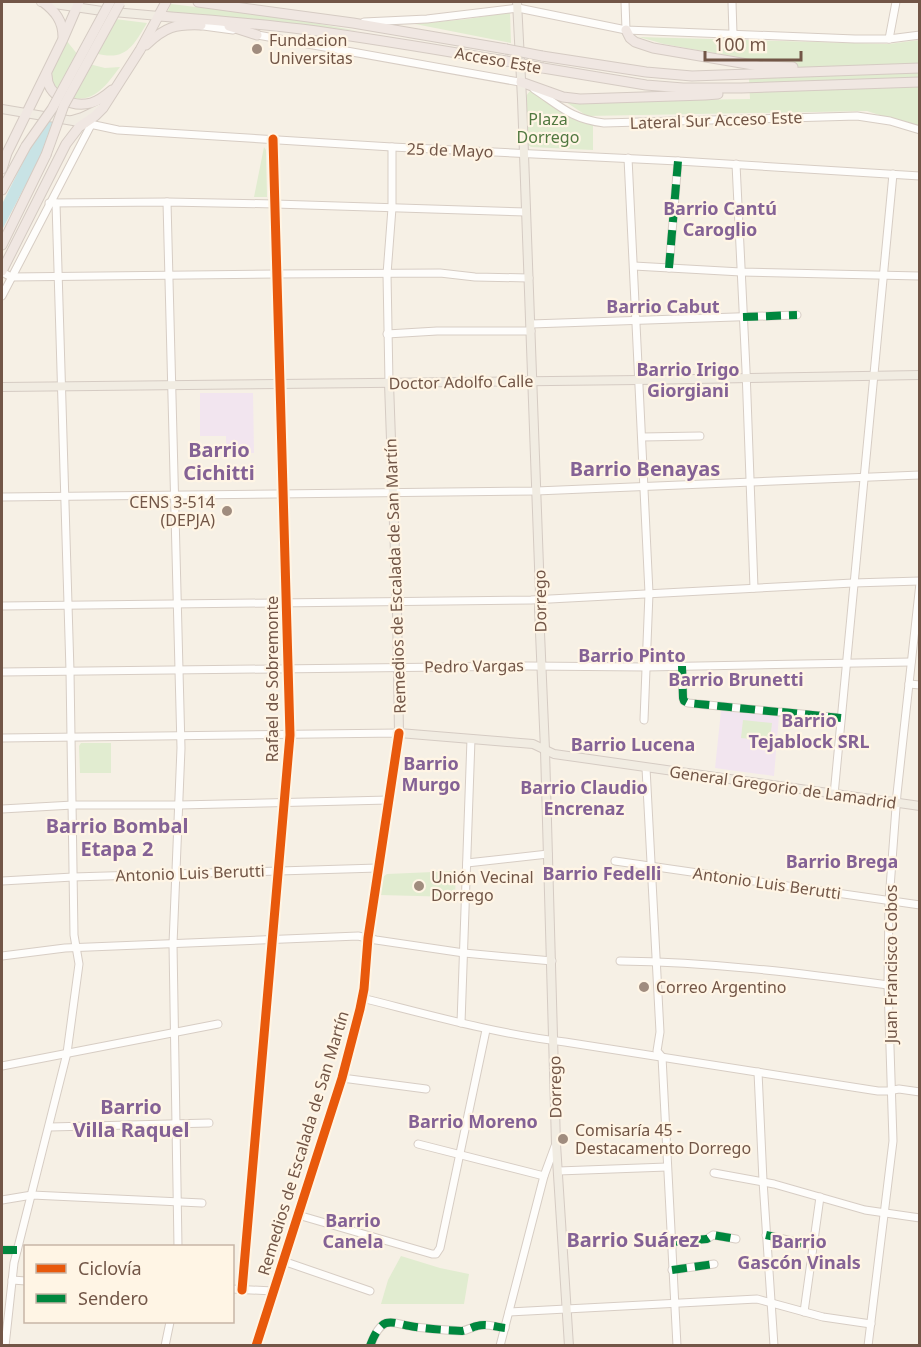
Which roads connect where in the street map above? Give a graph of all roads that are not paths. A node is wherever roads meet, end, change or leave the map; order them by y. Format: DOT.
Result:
graph roads {
  1 [pos="42,2"];
  2 [pos="166,2"];
  3 [pos="198,2"];
  4 [pos="625,2"];
  5 [pos="732,2"];
  6 [pos="897,2"];
  7 [pos="212,3"];
  8 [pos="78,4"];
  9 [pos="116,4"];
  10 [pos="517,5"];
  11 [pos="159,16"];
  12 [pos="207,20"];
  13 [pos="353,23"];
  14 [pos="192,25"];
  15 [pos="233,27"];
  16 [pos="626,30"];
  17 [pos="733,34"];
  18 [pos="257,35"];
  19 [pos="920,35"];
  20 [pos="352,36"];
  21 [pos="63,39"];
  22 [pos="889,39"];
  23 [pos="140,50"];
  24 [pos="894,68"];
  25 [pos="920,68"];
  26 [pos="47,72"];
  27 [pos="522,82"];
  28 [pos="920,82"];
  29 [pos="118,85"];
  30 [pos="774,87"];
  31 [pos="105,105"];
  32 [pos="2,109"];
  33 [pos="27,113"];
  34 [pos="57,118"];
  35 [pos="88,124"];
  36 [pos="920,130"];
  37 [pos="273,139"];
  38 [pos="392,147"];
  39 [pos="524,153"];
  40 [pos="4,157"];
  41 [pos="628,158"];
  42 [pos="678,161"];
  43 [pos="736,164"];
  44 [pos="2,169"];
  45 [pos="893,174"];
  46 [pos="920,176"];
  47 [pos="2,190"];
  48 [pos="167,202"];
  49 [pos="53,203"];
  50 [pos="275,204"];
  51 [pos="392,208"];
  52 [pos="526,212"];
  53 [pos="2,245"];
  54 [pos="634,267"];
  55 [pos="669,268"];
  56 [pos="2,271"];
  57 [pos="741,272"];
  58 [pos="387,273"];
  59 [pos="276,274"];
  60 [pos="168,275"];
  61 [pos="883,275"];
  62 [pos="58,276"];
  63 [pos="920,276"];
  64 [pos="11,277"];
  65 [pos="529,278"];
  66 [pos="2,296"];
  67 [pos="798,315"];
  68 [pos="743,317"];
  69 [pos="637,321"];
  70 [pos="531,328"];
  71 [pos="387,334"];
  72 [pos="920,375"];
  73 [pos="873,376"];
  74 [pos="746,379"];
  75 [pos="639,380"];
  76 [pos="533,381"];
  77 [pos="389,383"];
  78 [pos="280,384"];
  79 [pos="171,385"];
  80 [pos="62,386"];
  81 [pos="2,387"];
  82 [pos="700,435"];
  83 [pos="642,437"];
  84 [pos="920,475"];
  85 [pos="864,478"];
  86 [pos="749,483"];
  87 [pos="644,487"];
  88 [pos="536,491"];
  89 [pos="393,493"];
  90 [pos="284,494"];
  91 [pos="65,496"];
  92 [pos="175,496"];
  93 [pos="2,497"];
  94 [pos="920,582"];
  95 [pos="853,583"];
  96 [pos="754,588"];
  97 [pos="649,593"];
  98 [pos="540,599"];
  99 [pos="397,602"];
  100 [pos="286,603"];
  101 [pos="178,604"];
  102 [pos="68,605"];
  103 [pos="2,606"];
  104 [pos="911,662"];
  105 [pos="847,663"];
  106 [pos="542,666"];
  107 [pos="682,666"];
  108 [pos="398,667"];
  109 [pos="646,667"];
  110 [pos="288,669"];
  111 [pos="179,670"];
  112 [pos="70,671"];
  113 [pos="2,672"];
  114 [pos="909,684"];
  115 [pos="920,685"];
  116 [pos="841,718"];
  117 [pos="644,720"];
  118 [pos="399,733"];
  119 [pos="180,735"];
  120 [pos="290,735"];
  121 [pos="71,737"];
  122 [pos="2,738"];
  123 [pos="471,739"];
  124 [pos="545,750"];
  125 [pos="646,768"];
  126 [pos="834,795"];
  127 [pos="389,800"];
  128 [pos="285,802"];
  129 [pos="896,804"];
  130 [pos="73,805"];
  131 [pos="179,805"];
  132 [pos="920,806"];
  133 [pos="2,809"];
  134 [pos="548,854"];
  135 [pos="615,861"];
  136 [pos="467,863"];
  137 [pos="652,867"];
  138 [pos="378,868"];
  139 [pos="279,870"];
  140 [pos="176,874"];
  141 [pos="73,877"];
  142 [pos="2,881"];
  143 [pos="890,901"];
  144 [pos="920,905"];
  145 [pos="368,938"];
  146 [pos="273,939"];
  147 [pos="173,944"];
  148 [pos="75,948"];
  149 [pos="464,953"];
  150 [pos="2,956"];
  151 [pos="552,961"];
  152 [pos="621,961"];
  153 [pos="657,961"];
  154 [pos="888,985"];
  155 [pos="362,998"];
  156 [pos="461,1023"];
  157 [pos="218,1024"];
  158 [pos="486,1030"];
  159 [pos="175,1033"];
  160 [pos="554,1040"];
  161 [pos="68,1053"];
  162 [pos="662,1057"];
  163 [pos="2,1066"];
  164 [pos="758,1072"];
  165 [pos="342,1078"];
  166 [pos="426,1089"];
  167 [pos="892,1091"];
  168 [pos="920,1092"];
  169 [pos="209,1123"];
  170 [pos="176,1124"];
  171 [pos="50,1127"];
  172 [pos="418,1144"];
  173 [pos="556,1144"];
  174 [pos="460,1155"];
  175 [pos="668,1167"];
  176 [pos="558,1171"];
  177 [pos="714,1173"];
  178 [pos="544,1176"];
  179 [pos="763,1181"];
  180 [pos="32,1195"];
  181 [pos="820,1197"];
  182 [pos="2,1200"];
  183 [pos="177,1202"];
  184 [pos="202,1203"];
  185 [pos="885,1214"];
  186 [pos="298,1215"];
  187 [pos="920,1218"];
  188 [pos="766,1235"];
  189 [pos="736,1239"];
  190 [pos="671,1242"];
  191 [pos="178,1245"];
  192 [pos="813,1246"];
  193 [pos="2,1250"];
  194 [pos="17,1250"];
  195 [pos="283,1261"];
  196 [pos="714,1264"];
  197 [pos="672,1270"];
  198 [pos="12,1280"];
  199 [pos="24,1281"];
  200 [pos="234,1289"];
  201 [pos="242,1290"];
  202 [pos="273,1291"];
  203 [pos="370,1291"];
  204 [pos="771,1302"];
  205 [pos="674,1303"];
  206 [pos="567,1309"];
  207 [pos="509,1312"];
  208 [pos="804,1312"];
  209 [pos="171,1323"];
  210 [pos="871,1324"];
  211 [pos="505,1328"];
  212 [pos="4,1343"];
  213 [pos="165,1346"];
  214 [pos="256,1346"];
  215 [pos="370,1346"];
  216 [pos="500,1346"];
  217 [pos="568,1346"];
  218 [pos="677,1346"];
  219 [pos="774,1346"];
  220 [pos="868,1346"];
  1 -- 8 [label="main road, Acceso Este"];
  1 -- 21 [label="highway"];
  2 -- 11 [label="highway"];
  3 -- 7 [label="highway, Acceso Este"];
  4 -- 16 [label="street"];
  5 -- 17 [label="street"];
  6 -- 22 [label="street"];
  7 -- 13 [label="highway, Acceso Este"];
  8 -- 9 [label="main road, Acceso Este, bridge"];
  8 -- 21 [label="highway"];
  9 -- 11 [label="main road, Acceso Este"];
  9 -- 47 [label="highway, bridge"];
  9 -- 53 [label="highway, bridge"];
  10 -- 13 [label="street"];
  10 -- 16 [label="street"];
  10 -- 27 [label="main road, Dorrego"];
  11 -- 12 [label="highway, Acceso Este"];
  11 -- 23 [label="highway"];
  12 -- 15 [label="highway"];
  12 -- 20 [label="highway, Acceso Este"];
  13 -- 24 [label="highway, Acceso Este, bridge"];
  14 -- 15 [label="highway"];
  14 -- 18 [label="street"];
  14 -- 23 [label="highway"];
  15 -- 18 [label="highway"];
  15 -- 20 [label="highway"];
  16 -- 17 [label="street"];
  16 -- 24 [label="highway"];
  17 -- 22 [label="street"];
  18 -- 27 [label="street"];
  19 -- 22 [label="street"];
  20 -- 30 [label="highway, Acceso Este, bridge"];
  21 -- 26 [label="highway"];
  23 -- 29 [label="highway"];
  24 -- 25 [label="highway, Acceso Este"];
  26 -- 29 [label="highway, bridge"];
  26 -- 33 [label="highway"];
  27 -- 30 [label="highway"];
  27 -- 36 [label="street, Lateral Sur Acceso Este"];
  27 -- 39 [label="main road, Dorrego"];
  28 -- 30 [label="highway, Acceso Este"];
  29 -- 31 [label="highway"];
  31 -- 34 [label="main road"];
  31 -- 35 [label="highway"];
  32 -- 33 [label="main road, 25 de Mayo"];
  33 -- 34 [label="main road, 25 de Mayo"];
  33 -- 40 [label="highway"];
  34 -- 35 [label="main road, 25 de Mayo"];
  35 -- 37 [label="street, 25 de Mayo"];
  35 -- 49 [label="street"];
  35 -- 56 [label="highway"];
  37 -- 38 [label="street, 25 de Mayo"];
  37 -- 50 [label="street, Rafael de Sobremonte"];
  38 -- 39 [label="street, 25 de Mayo"];
  38 -- 51 [label="street, Remedios de Escalada de San Martín"];
  39 -- 41 [label="street, 25 de Mayo"];
  39 -- 52 [label="main road, Dorrego"];
  40 -- 44 [label="highway"];
  41 -- 42 [label="street, 25 de Mayo"];
  41 -- 54 [label="street"];
  42 -- 43 [label="street, 25 de Mayo"];
  42 -- 55 [label="street"];
  43 -- 45 [label="street, 25 de Mayo"];
  43 -- 57 [label="street"];
  45 -- 46 [label="street, 25 de Mayo"];
  45 -- 61 [label="street"];
  48 -- 49 [label="street"];
  48 -- 50 [label="street"];
  48 -- 60 [label="street"];
  49 -- 62 [label="street"];
  49 -- 64 [label="street"];
  50 -- 51 [label="street"];
  50 -- 59 [label="street, Rafael de Sobremonte"];
  51 -- 52 [label="street"];
  51 -- 58 [label="street, Remedios de Escalada de San Martín"];
  52 -- 65 [label="main road, Dorrego"];
  54 -- 55 [label="street"];
  54 -- 69 [label="street"];
  55 -- 57 [label="street"];
  56 -- 64 [label="street"];
  57 -- 61 [label="street"];
  57 -- 68 [label="street"];
  58 -- 59 [label="street"];
  58 -- 65 [label="street"];
  58 -- 71 [label="street, Remedios de Escalada de San Martín"];
  59 -- 60 [label="street"];
  59 -- 78 [label="street, Rafael de Sobremonte"];
  60 -- 62 [label="street"];
  60 -- 79 [label="street"];
  61 -- 63 [label="street"];
  61 -- 73 [label="street"];
  62 -- 64 [label="street"];
  62 -- 80 [label="street"];
  64 -- 66 [label="street"];
  65 -- 70 [label="main road, Dorrego"];
  67 -- 68 [label="street"];
  68 -- 69 [label="street"];
  68 -- 74 [label="street"];
  69 -- 70 [label="street"];
  69 -- 75 [label="street"];
  70 -- 71 [label="street"];
  70 -- 76 [label="main road, Dorrego"];
  71 -- 77 [label="street, Remedios de Escalada de San Martín"];
  72 -- 73 [label="main road, Doctor Adolfo Calle"];
  73 -- 74 [label="main road, Doctor Adolfo Calle"];
  73 -- 85 [label="street"];
  74 -- 75 [label="main road, Doctor Adolfo Calle"];
  74 -- 86 [label="street"];
  75 -- 76 [label="main road, Doctor Adolfo Calle"];
  75 -- 83 [label="street"];
  76 -- 77 [label="main road, Doctor Adolfo Calle"];
  76 -- 88 [label="main road, Dorrego"];
  77 -- 78 [label="main road, Doctor Adolfo Calle"];
  77 -- 89 [label="main road, Remedios de Escalada de San Martín"];
  78 -- 79 [label="main road, Doctor Adolfo Calle"];
  78 -- 90 [label="street, Rafael de Sobremonte"];
  79 -- 80 [label="main road, Doctor Adolfo Calle"];
  79 -- 92 [label="street"];
  80 -- 81 [label="main road, Doctor Adolfo Calle"];
  80 -- 91 [label="street"];
  82 -- 83 [label="street"];
  83 -- 87 [label="street"];
  84 -- 85 [label="street"];
  85 -- 86 [label="street"];
  85 -- 95 [label="street"];
  86 -- 87 [label="street"];
  86 -- 96 [label="street"];
  87 -- 88 [label="street"];
  87 -- 97 [label="street"];
  88 -- 89 [label="street"];
  88 -- 98 [label="main road, Dorrego"];
  89 -- 90 [label="street"];
  89 -- 99 [label="main road, Remedios de Escalada de San Martín"];
  90 -- 92 [label="street"];
  90 -- 100 [label="street, Rafael de Sobremonte"];
  91 -- 92 [label="street"];
  91 -- 93 [label="street"];
  91 -- 102 [label="street"];
  92 -- 101 [label="street"];
  94 -- 95 [label="street"];
  94 -- 104 [label="street, Juan Francisco Cobos"];
  95 -- 96 [label="street"];
  95 -- 105 [label="street"];
  96 -- 97 [label="street"];
  97 -- 98 [label="street"];
  97 -- 109 [label="street"];
  98 -- 99 [label="street"];
  98 -- 106 [label="main road, Dorrego"];
  99 -- 100 [label="street"];
  99 -- 108 [label="main road, Remedios de Escalada de San Martín"];
  100 -- 101 [label="street"];
  100 -- 110 [label="street, Rafael de Sobremonte"];
  101 -- 102 [label="street"];
  101 -- 111 [label="street"];
  102 -- 103 [label="street"];
  102 -- 112 [label="street"];
  104 -- 105 [label="street, Pedro Vargas"];
  104 -- 114 [label="street, Juan Francisco Cobos"];
  105 -- 107 [label="street, Pedro Vargas"];
  105 -- 116 [label="street"];
  106 -- 108 [label="street, Pedro Vargas"];
  106 -- 109 [label="street, Pedro Vargas"];
  106 -- 124 [label="main road, Dorrego"];
  107 -- 109 [label="street, Pedro Vargas"];
  107 -- 116 [label="street"];
  108 -- 110 [label="street, Pedro Vargas"];
  108 -- 118 [label="main road, Remedios de Escalada de San Martín"];
  109 -- 117 [label="street"];
  110 -- 111 [label="street, Pedro Vargas"];
  110 -- 120 [label="street, Rafael de Sobremonte"];
  111 -- 112 [label="street, Pedro Vargas"];
  111 -- 119 [label="street"];
  112 -- 113 [label="street, Pedro Vargas"];
  112 -- 121 [label="street"];
  114 -- 115 [label="street"];
  114 -- 129 [label="street, Juan Francisco Cobos"];
  116 -- 126 [label="street"];
  118 -- 120 [label="street, General Gregorio de Lamadrid"];
  118 -- 123 [label="main road, General Gregorio de Lamadrid"];
  118 -- 127 [label="street, Remedios de Escalada de San Martín"];
  119 -- 120 [label="street, General Gregorio de Lamadrid"];
  119 -- 121 [label="street, General Gregorio de Lamadrid"];
  119 -- 131 [label="street"];
  120 -- 128 [label="street, Rafael de Sobremonte"];
  121 -- 122 [label="street, General Gregorio de Lamadrid"];
  121 -- 130 [label="street"];
  123 -- 124 [label="main road, General Gregorio de Lamadrid"];
  123 -- 136 [label="street"];
  124 -- 125 [label="main road, General Gregorio de Lamadrid"];
  124 -- 134 [label="main road, Dorrego"];
  125 -- 126 [label="main road, General Gregorio de Lamadrid"];
  125 -- 137 [label="street"];
  126 -- 129 [label="main road, General Gregorio de Lamadrid"];
  127 -- 128 [label="street"];
  127 -- 138 [label="street, Remedios de Escalada de San Martín"];
  128 -- 131 [label="street"];
  128 -- 139 [label="street, Rafael de Sobremonte"];
  129 -- 132 [label="main road, General Gregorio de Lamadrid"];
  129 -- 143 [label="street, Juan Francisco Cobos"];
  130 -- 131 [label="street"];
  130 -- 133 [label="street"];
  130 -- 141 [label="street"];
  131 -- 140 [label="street"];
  134 -- 136 [label="street"];
  134 -- 151 [label="main road, Dorrego"];
  135 -- 137 [label="street, Antonio Luis Berutti"];
  136 -- 149 [label="street"];
  137 -- 143 [label="street, Antonio Luis Berutti"];
  137 -- 153 [label="street"];
  138 -- 139 [label="street, Antonio Luis Berutti"];
  138 -- 145 [label="street, Remedios de Escalada de San Martín"];
  139 -- 140 [label="street, Antonio Luis Berutti"];
  139 -- 146 [label="street, Rafael de Sobremonte"];
  140 -- 141 [label="street, Antonio Luis Berutti"];
  140 -- 147 [label="street"];
  141 -- 142 [label="street, Antonio Luis Berutti"];
  141 -- 148 [label="street"];
  143 -- 144 [label="street, Antonio Luis Berutti"];
  143 -- 154 [label="street, Juan Francisco Cobos"];
  145 -- 146 [label="street"];
  145 -- 149 [label="street"];
  145 -- 155 [label="street, Remedios de Escalada de San Martín"];
  146 -- 147 [label="street"];
  146 -- 201 [label="street, Rafael de Sobremonte"];
  147 -- 148 [label="street"];
  147 -- 159 [label="street"];
  148 -- 150 [label="street"];
  148 -- 161 [label="street"];
  149 -- 151 [label="street"];
  149 -- 156 [label="street"];
  151 -- 160 [label="main road, Dorrego"];
  152 -- 153 [label="street"];
  153 -- 154 [label="street"];
  153 -- 162 [label="street"];
  154 -- 167 [label="street, Juan Francisco Cobos"];
  155 -- 156 [label="street"];
  155 -- 165 [label="street, Remedios de Escalada de San Martín"];
  156 -- 158 [label="street"];
  157 -- 159 [label="street"];
  158 -- 160 [label="street"];
  158 -- 174 [label="street"];
  159 -- 161 [label="street"];
  159 -- 170 [label="street"];
  160 -- 162 [label="street"];
  160 -- 173 [label="main road, Dorrego"];
  161 -- 163 [label="street"];
  161 -- 171 [label="street"];
  162 -- 164 [label="street"];
  162 -- 175 [label="street"];
  164 -- 167 [label="street"];
  164 -- 179 [label="street"];
  165 -- 166 [label="street"];
  165 -- 186 [label="street, Remedios de Escalada de San Martín"];
  167 -- 168 [label="street"];
  167 -- 185 [label="street, Juan Francisco Cobos"];
  169 -- 170 [label="street"];
  170 -- 171 [label="street"];
  170 -- 183 [label="street"];
  171 -- 180 [label="street"];
  172 -- 174 [label="street"];
  173 -- 176 [label="main road, Dorrego"];
  173 -- 178 [label="street, Dorrego"];
  174 -- 178 [label="street"];
  174 -- 186 [label="street"];
  175 -- 176 [label="street"];
  175 -- 190 [label="street"];
  176 -- 206 [label="main road, Dorrego"];
  177 -- 179 [label="street"];
  178 -- 207 [label="street, Dorrego"];
  179 -- 181 [label="street"];
  179 -- 188 [label="street"];
  180 -- 182 [label="street"];
  180 -- 183 [label="street"];
  180 -- 194 [label="street"];
  181 -- 185 [label="street"];
  181 -- 192 [label="street"];
  183 -- 184 [label="street"];
  183 -- 191 [label="street"];
  185 -- 187 [label="street"];
  185 -- 210 [label="street, Juan Francisco Cobos"];
  186 -- 195 [label="street, Remedios de Escalada de San Martín"];
  188 -- 192 [label="street"];
  188 -- 204 [label="street"];
  189 -- 190 [label="street"];
  190 -- 197 [label="street"];
  192 -- 208 [label="street"];
  193 -- 194 [label="street"];
  194 -- 198 [label="street"];
  195 -- 202 [label="street, Remedios de Escalada de San Martín"];
  195 -- 203 [label="street"];
  196 -- 197 [label="street"];
  197 -- 205 [label="street"];
  198 -- 199 [label="street"];
  198 -- 212 [label="street"];
  200 -- 201 [label="street"];
  201 -- 202 [label="street"];
  202 -- 214 [label="street, Remedios de Escalada de San Martín"];
  204 -- 205 [label="street"];
  204 -- 208 [label="street"];
  204 -- 219 [label="street"];
  205 -- 206 [label="street"];
  205 -- 218 [label="street"];
  206 -- 207 [label="street"];
  206 -- 217 [label="main road, Dorrego"];
  207 -- 211 [label="street, Dorrego"];
  208 -- 210 [label="street"];
  209 -- 213 [label="street"];
  210 -- 220 [label="street, Juan Francisco Cobos"];
  211 -- 215 [label="street"];
  211 -- 216 [label="street, Dorrego"];
}
